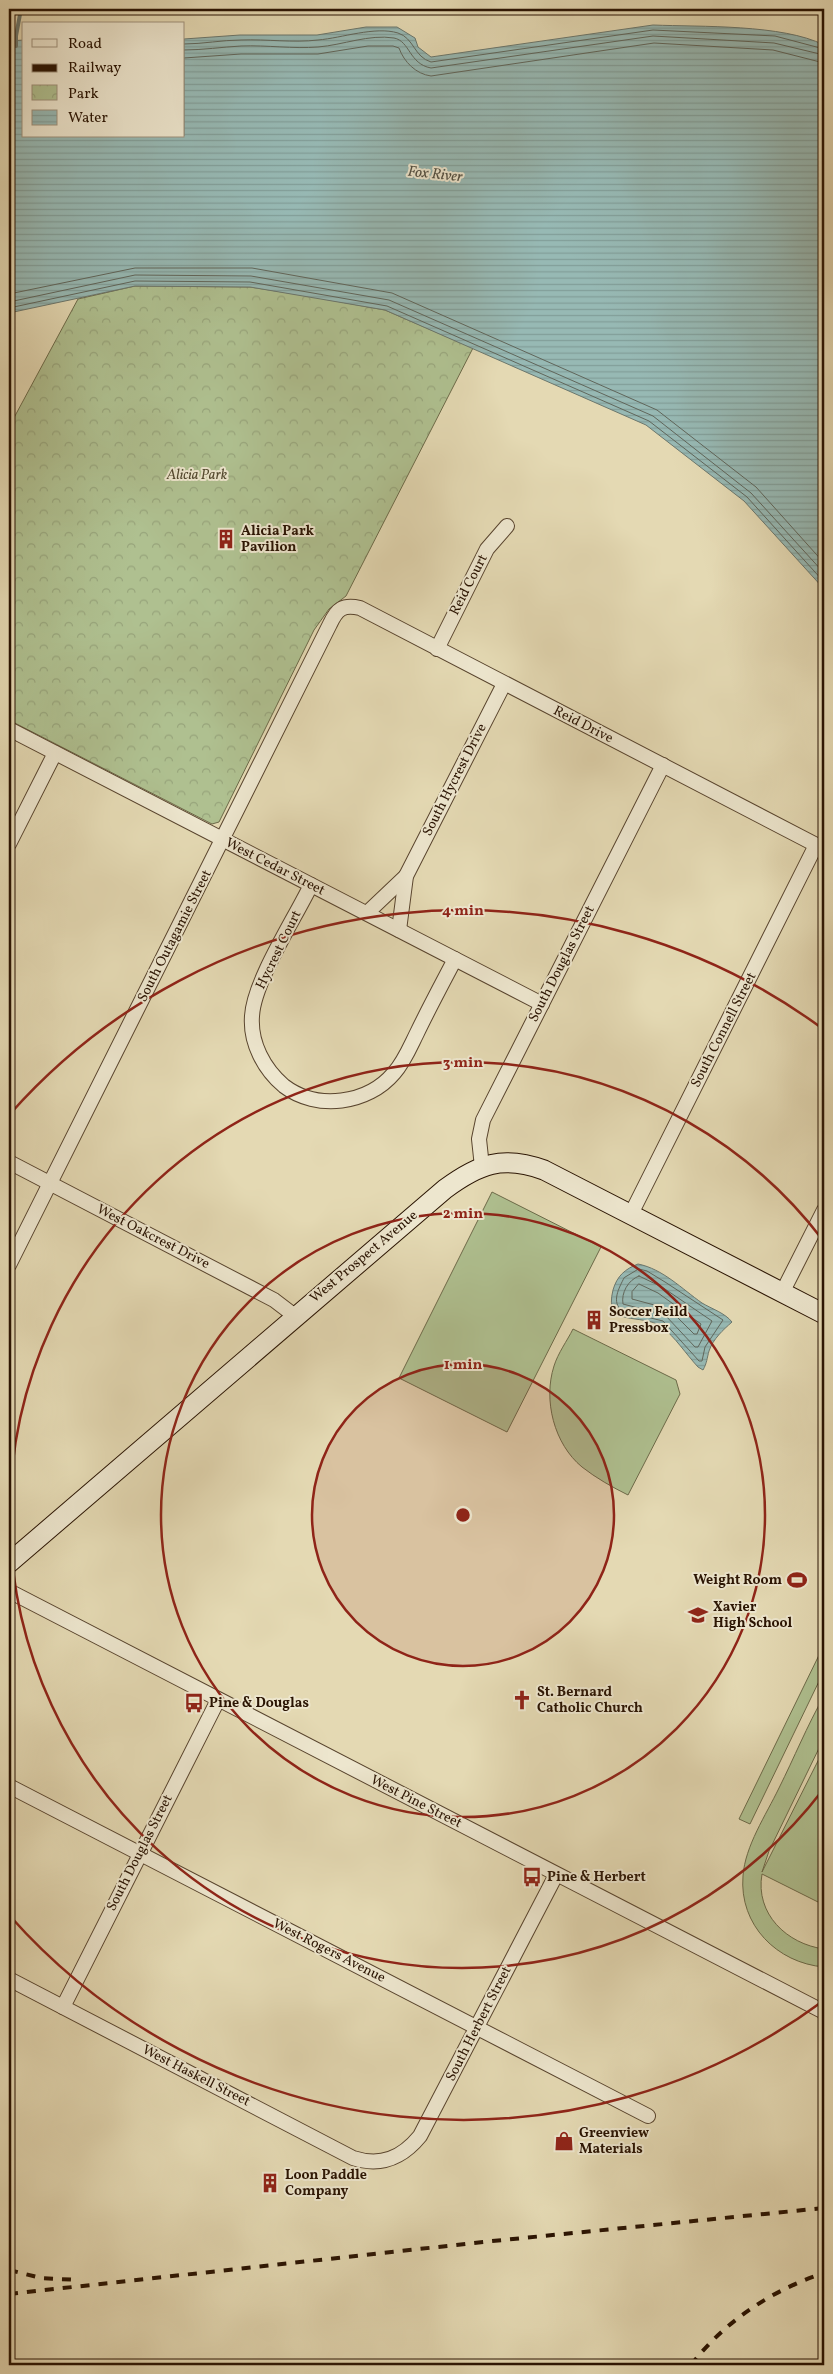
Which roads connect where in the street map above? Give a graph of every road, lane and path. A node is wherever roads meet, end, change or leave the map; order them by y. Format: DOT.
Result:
graph roads {
  1 [pos="507,526"];
  2 [pos="341,608"];
  3 [pos="437,649"];
  4 [pos="504,684"];
  5 [pos="9,729"];
  6 [pos="55,753"];
  7 [pos="662,765"];
  8 [pos="223,840"];
  9 [pos="9,844"];
  10 [pos="820,847"];
  11 [pos="406,876"];
  12 [pos="310,885"];
  13 [pos="366,913"];
  14 [pos="399,930"];
  15 [pos="455,959"];
  16 [pos="542,1004"];
  17 [pos="9,1162"];
  18 [pos="482,1166"];
  19 [pos="50,1184"];
  20 [pos="824,1210"];
  21 [pos="631,1214"];
  22 [pos="9,1265"];
  23 [pos="782,1293"];
  24 [pos="824,1314"];
  25 [pos="295,1316"];
  26 [pos="9,1563"];
  27 [pos="9,1591"];
  28 [pos="218,1700"];
  29 [pos="9,1786"];
  30 [pos="140,1853"];
  31 [pos="556,1875"];
  32 [pos="9,1980"];
  33 [pos="63,2007"];
  34 [pos="824,2012"];
  35 [pos="477,2027"];
  36 [pos="648,2116"];
  37 [pos="387,2160"];
  1 -- 3 [label="street, Reid Court"];
  2 -- 3 [label="street, Reid Drive"];
  2 -- 8 [label="street, South Outagamie Street"];
  3 -- 4 [label="street, Reid Drive"];
  4 -- 7 [label="street, Reid Drive"];
  4 -- 11 [label="street, South Hycrest Drive"];
  5 -- 6 [label="street, West Cedar Street"];
  6 -- 8 [label="street, West Cedar Street"];
  6 -- 9 [label="street"];
  7 -- 10 [label="street, Reid Drive"];
  7 -- 16 [label="street, South Douglas Street"];
  8 -- 12 [label="street, West Cedar Street"];
  8 -- 19 [label="street, South Outagamie Street"];
  10 -- 21 [label="street, South Connell Street"];
  11 -- 13 [label="street, South Hycrest Drive"];
  11 -- 14 [label="street, South Hycrest Drive"];
  12 -- 13 [label="street, West Cedar Street"];
  12 -- 15 [label="street, Hycrest Court"];
  13 -- 14 [label="street, West Cedar Street"];
  14 -- 15 [label="street, West Cedar Street"];
  15 -- 16 [label="street, West Cedar Street"];
  16 -- 18 [label="street, South Douglas Street"];
  17 -- 19 [label="street, West Oakcrest Drive"];
  18 -- 21 [label="main road, West Prospect Avenue"];
  18 -- 25 [label="main road, West Prospect Avenue"];
  19 -- 22 [label="street, South Outagamie Street"];
  19 -- 25 [label="street, West Oakcrest Drive"];
  20 -- 23 [label="street"];
  21 -- 23 [label="main road, West Prospect Avenue"];
  23 -- 24 [label="main road, West Prospect Avenue"];
  25 -- 26 [label="main road, West Prospect Avenue"];
  27 -- 28 [label="street, West Pine Street"];
  28 -- 30 [label="street, South Douglas Street"];
  28 -- 31 [label="street, West Pine Street"];
  29 -- 30 [label="street, West Rogers Avenue"];
  30 -- 33 [label="street, South Douglas Street"];
  30 -- 35 [label="street, West Rogers Avenue"];
  31 -- 34 [label="street, West Pine Street"];
  31 -- 35 [label="street, South Herbert Street"];
  32 -- 33 [label="street, West Haskell Street"];
  33 -- 37 [label="street, West Haskell Street"];
  35 -- 36 [label="street, West Rogers Avenue"];
  35 -- 37 [label="street, South Herbert Street"];
}
